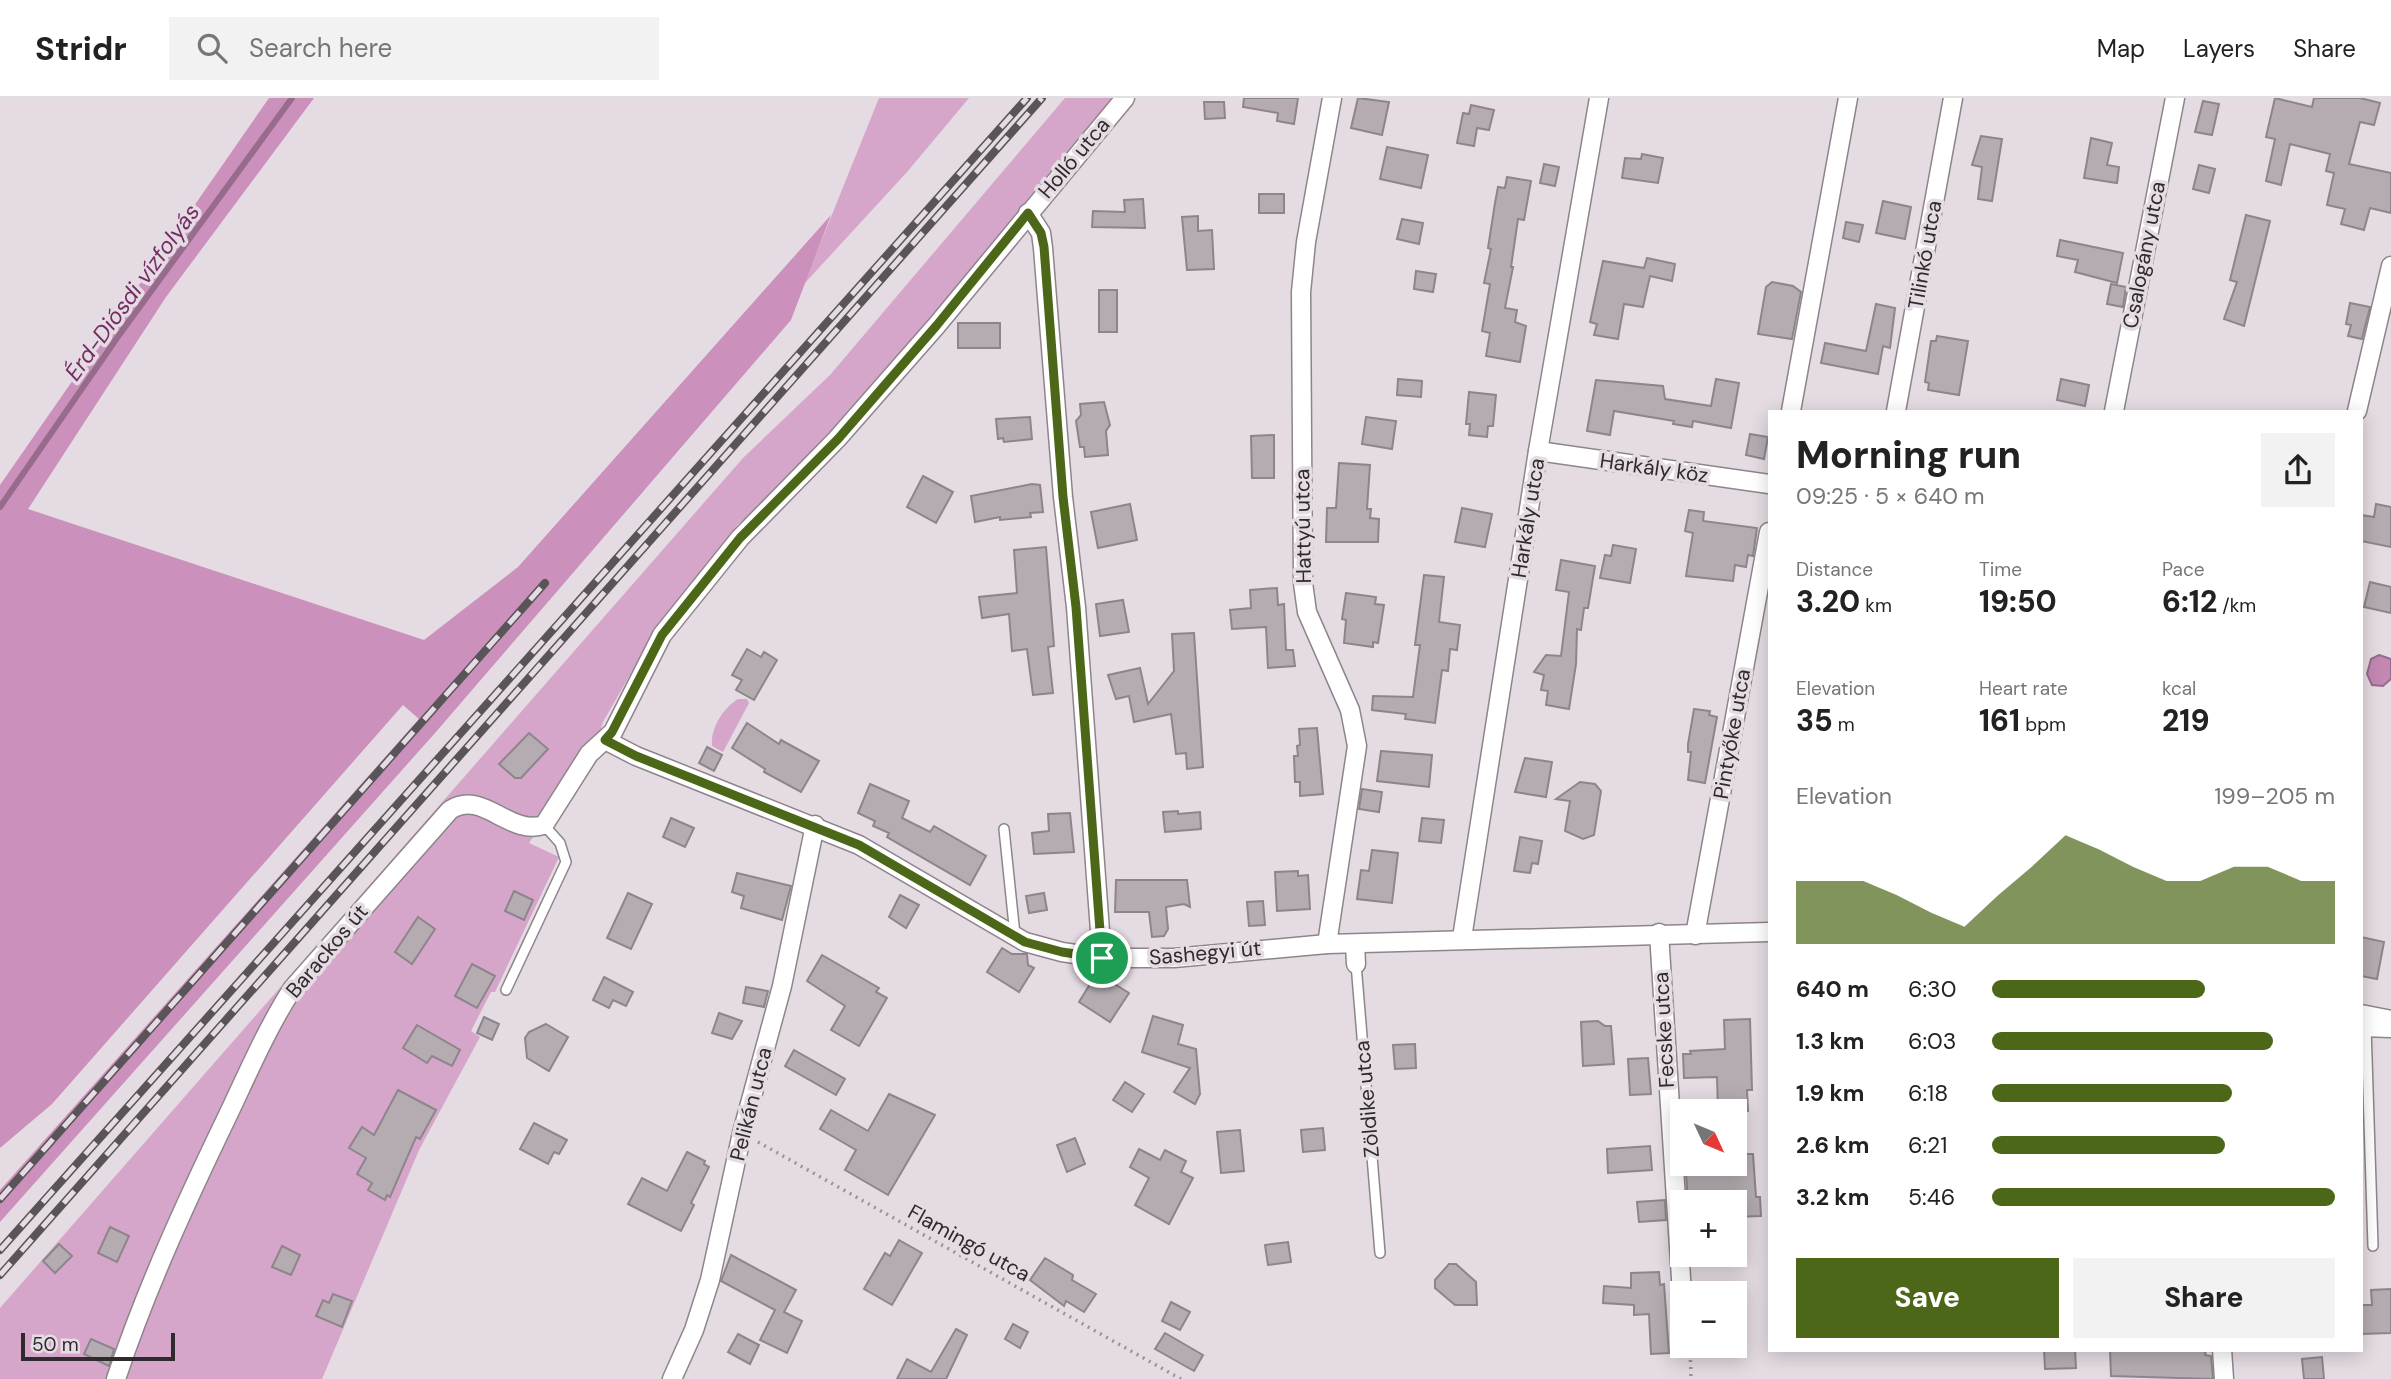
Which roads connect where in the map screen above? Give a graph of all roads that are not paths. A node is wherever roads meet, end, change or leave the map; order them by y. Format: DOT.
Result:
graph roads {
  1 [pos="1125,98"];
  2 [pos="1332,98"];
  3 [pos="1599,98"];
  4 [pos="1848,98"];
  5 [pos="1953,98"];
  6 [pos="2175,98"];
  7 [pos="1028,213"];
  8 [pos="2391,266"];
  9 [pos="1791,410"];
  10 [pos="1896,410"];
  11 [pos="2114,410"];
  12 [pos="2357,410"];
  13 [pos="1538,452"];
  14 [pos="1768,484"];
  15 [pos="1768,537"];
  16 [pos="605,740"];
  17 [pos="544,825"];
  18 [pos="815,825"];
  19 [pos="1004,829"];
  20 [pos="1768,932"];
  21 [pos="1658,933"];
  22 [pos="1695,935"];
  23 [pos="1015,936"];
  24 [pos="1462,938"];
  25 [pos="1327,944"];
  26 [pos="1355,944"];
  27 [pos="1102,958"];
  28 [pos="1356,964"];
  29 [pos="506,990"];
  30 [pos="2391,1020"];
  31 [pos="2363,1022"];
  32 [pos="2363,1022"];
  33 [pos="2391,1028"];
  34 [pos="2363,1042"];
  35 [pos="2373,1246"];
  36 [pos="1380,1253"];
  37 [pos="1681,1281"];
  38 [pos="2222,1352"];
  39 [pos="116,1379"];
  40 [pos="672,1379"];
  41 [pos="2224,1379"];
  1 -- 7 [label="street, Holló utca"];
  2 -- 25 [label="street, Hattyú utca"];
  3 -- 13 [label="street, Harkály utca"];
  4 -- 9 [label="street"];
  5 -- 10 [label="street, Tilinkó utca"];
  6 -- 11 [label="street, Csalogány utca"];
  7 -- 16 [label="street, Holló utca"];
  7 -- 27 [label="street"];
  8 -- 12 [label="street"];
  13 -- 14 [label="street, Harkály köz"];
  13 -- 24 [label="street, Harkály utca"];
  15 -- 22 [label="street, Pintyőke utca"];
  16 -- 17 [label="street"];
  16 -- 18 [label="street, Sashegyi út"];
  17 -- 29 [label="lane"];
  17 -- 39 [label="street, Barackos út"];
  18 -- 23 [label="street, Sashegyi út"];
  18 -- 40 [label="street, Pelikán utca"];
  19 -- 23 [label="lane"];
  20 -- 22 [label="street, Sashegyi út"];
  21 -- 22 [label="street, Sashegyi út"];
  21 -- 24 [label="street, Sashegyi út"];
  21 -- 37 [label="street, Fecske utca"];
  23 -- 27 [label="street, Sashegyi út"];
  24 -- 26 [label="street, Sashegyi út"];
  25 -- 26 [label="street, Sashegyi út"];
  25 -- 27 [label="street, Sashegyi út"];
  26 -- 28 [label="street, Zöldike utca"];
  28 -- 36 [label="lane, Zöldike utca"];
  30 -- 31 [label="street"];
  32 -- 33 [label="street"];
  34 -- 35 [label="lane"];
  38 -- 41 [label="street"];
}
